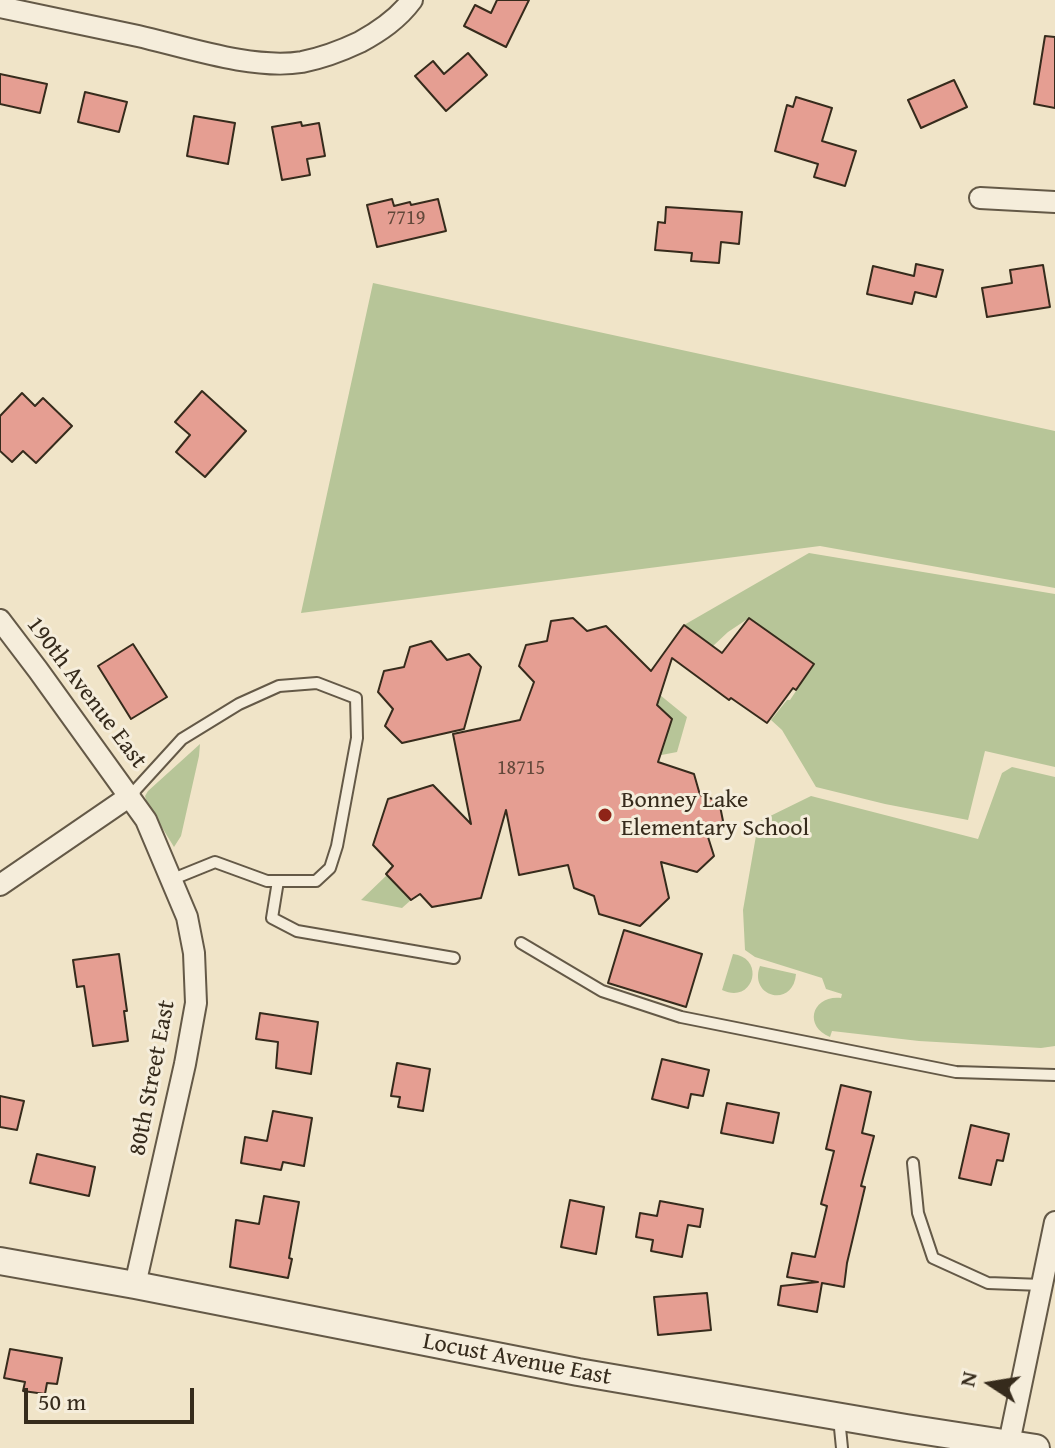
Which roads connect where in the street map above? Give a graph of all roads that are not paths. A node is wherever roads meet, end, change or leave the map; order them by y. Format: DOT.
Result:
graph roads {
  1 [pos="412,0"];
  2 [pos="0,7"];
  3 [pos="980,198"];
  4 [pos="1055,202"];
  5 [pos="0,620"];
  6 [pos="130,796"];
  7 [pos="173,879"];
  8 [pos="278,881"];
  9 [pos="0,885"];
  10 [pos="521,943"];
  11 [pos="454,958"];
  12 [pos="1055,1075"];
  13 [pos="913,1163"];
  14 [pos="1055,1222"];
  15 [pos="0,1261"];
  16 [pos="135,1285"];
  17 [pos="1042,1285"];
  18 [pos="839,1417"];
  19 [pos="1009,1443"];
  20 [pos="842,1448"];
  21 [pos="1036,1448"];
  1 -- 2 [label="street"];
  3 -- 4 [label="street"];
  5 -- 6 [label="street, 190th Avenue East"];
  6 -- 7 [label="street, 80th Street East"];
  6 -- 8 [label="lane"];
  6 -- 9 [label="street"];
  7 -- 8 [label="lane"];
  7 -- 16 [label="street, 80th Street East"];
  8 -- 11 [label="lane"];
  10 -- 12 [label="lane"];
  13 -- 17 [label="lane"];
  14 -- 17 [label="street"];
  15 -- 16 [label="street, Locust Avenue East"];
  16 -- 18 [label="street, Locust Avenue East"];
  17 -- 19 [label="street"];
  18 -- 19 [label="street, Locust Avenue East"];
  18 -- 20 [label="lane"];
  19 -- 21 [label="street, Locust Avenue East"];
}
